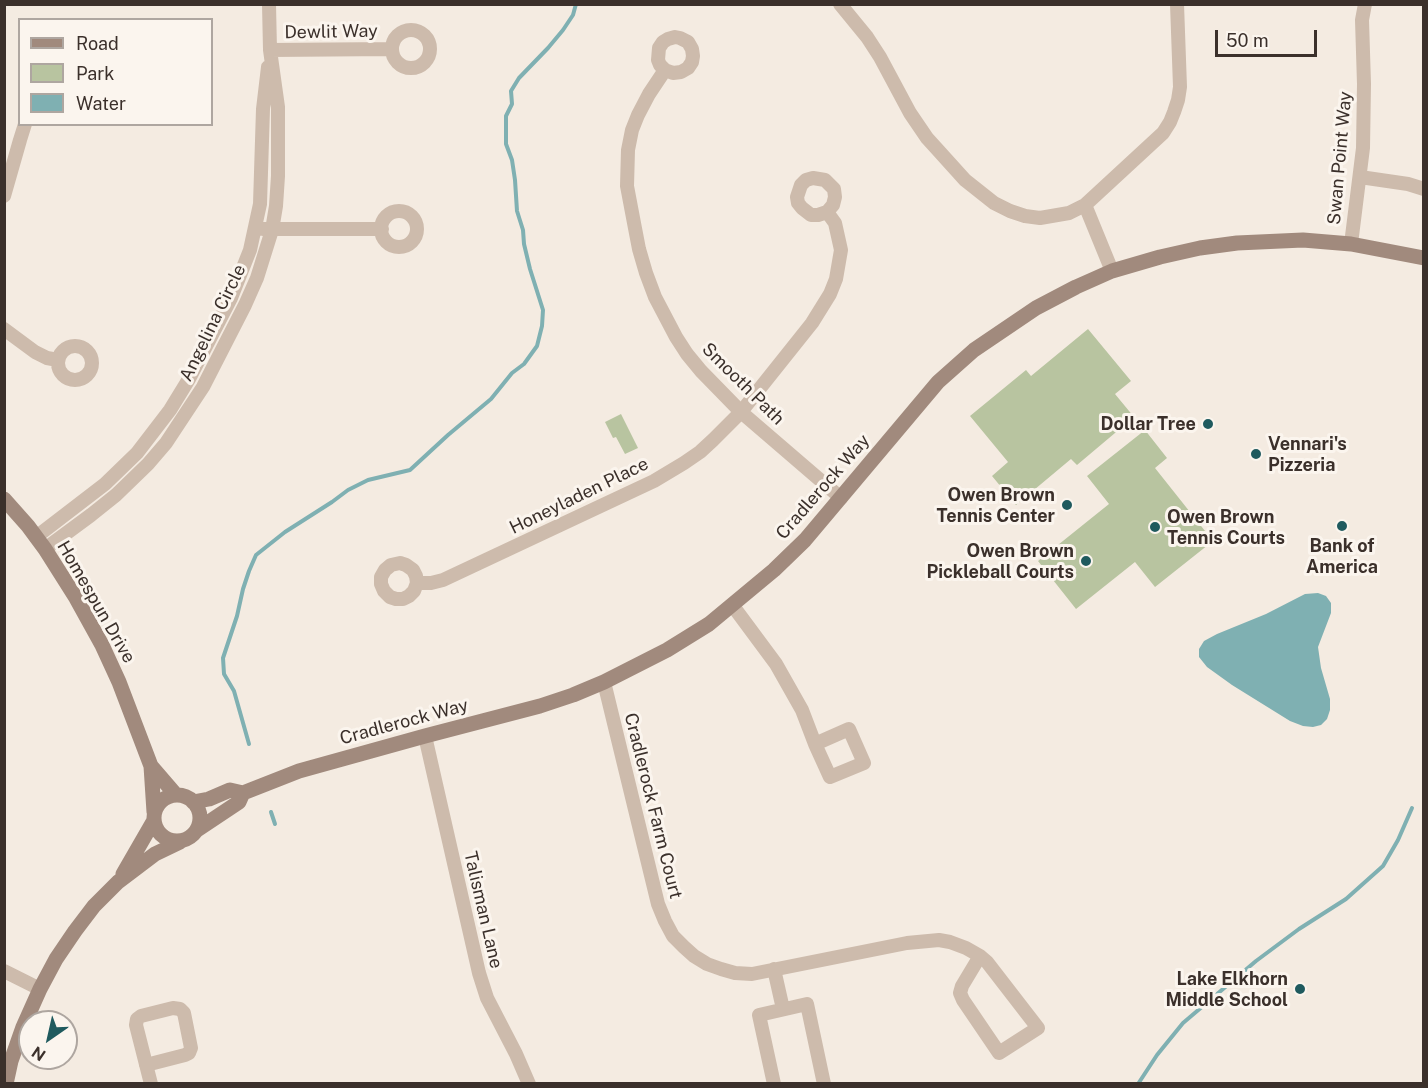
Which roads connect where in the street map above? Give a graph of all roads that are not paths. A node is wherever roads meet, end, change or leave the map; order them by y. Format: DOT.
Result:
graph roads {
  1 [pos="269,4"];
  2 [pos="840,4"];
  3 [pos="1177,4"];
  4 [pos="1365,4"];
  5 [pos="392,49"];
  6 [pos="270,50"];
  7 [pos="665,70"];
  8 [pos="24,126"];
  9 [pos="1360,177"];
  10 [pos="1424,189"];
  11 [pos="4,196"];
  12 [pos="1085,205"];
  13 [pos="827,212"];
  14 [pos="255,229"];
  15 [pos="382,229"];
  16 [pos="272,230"];
  17 [pos="1351,243"];
  18 [pos="1424,258"];
  19 [pos="1112,271"];
  20 [pos="4,330"];
  21 [pos="58,360"];
  22 [pos="741,412"];
  23 [pos="842,498"];
  24 [pos="4,499"];
  25 [pos="40,543"];
  26 [pos="417,584"];
  27 [pos="733,606"];
  28 [pos="604,682"];
  29 [pos="425,736"];
  30 [pos="815,744"];
  31 [pos="151,766"];
  32 [pos="243,793"];
  33 [pos="176,795"];
  34 [pos="193,802"];
  35 [pos="154,817"];
  36 [pos="197,830"];
  37 [pos="180,842"];
  38 [pos="118,882"];
  39 [pos="980,956"];
  40 [pos="774,969"];
  41 [pos="4,970"];
  42 [pos="40,989"];
  43 [pos="783,1009"];
  44 [pos="146,1065"];
  45 [pos="6,1083"];
  46 [pos="151,1083"];
  47 [pos="529,1083"];
  48 [pos="774,1083"];
  49 [pos="824,1083"];
  1 -- 6 [label="street, Angelina Circle"];
  2 -- 12 [label="street"];
  3 -- 12 [label="street"];
  4 -- 9 [label="street, Swan Point Way"];
  5 -- 6 [label="street, Dewlit Way"];
  6 -- 14 [label="street, Angelina Circle"];
  6 -- 16 [label="street, Angelina Circle"];
  7 -- 22 [label="street, Smooth Path"];
  8 -- 11 [label="street"];
  9 -- 10 [label="street"];
  9 -- 17 [label="street, Swan Point Way"];
  12 -- 19 [label="street"];
  13 -- 22 [label="street, Honeyladen Place"];
  14 -- 16 [label="street"];
  14 -- 25 [label="street, Angelina Circle"];
  15 -- 16 [label="street"];
  16 -- 25 [label="street, Angelina Circle"];
  17 -- 18 [label="street, Cradlerock Way"];
  17 -- 19 [label="street, Cradlerock Way"];
  19 -- 23 [label="street, Cradlerock Way"];
  20 -- 21 [label="street"];
  22 -- 23 [label="street, Smooth Path"];
  22 -- 26 [label="street, Honeyladen Place"];
  23 -- 27 [label="street, Cradlerock Way"];
  24 -- 25 [label="street, Homespun Drive"];
  25 -- 31 [label="street, Homespun Drive"];
  27 -- 28 [label="street, Cradlerock Way"];
  27 -- 30 [label="street"];
  28 -- 29 [label="street, Cradlerock Way"];
  28 -- 40 [label="street, Cradlerock Farm Court"];
  29 -- 32 [label="street, Cradlerock Way"];
  29 -- 47 [label="street, Talisman Lane"];
  31 -- 33 [label="street, Homespun Drive"];
  31 -- 35 [label="street, Homespun Drive"];
  32 -- 34 [label="street, Cradlerock Way"];
  32 -- 36 [label="street, Cradlerock Way"];
  33 -- 34 [label="street"];
  33 -- 35 [label="street"];
  34 -- 36 [label="street"];
  35 -- 37 [label="street"];
  35 -- 38 [label="street"];
  36 -- 37 [label="street"];
  37 -- 38 [label="street"];
  38 -- 42 [label="street"];
  39 -- 39 [label="street, Cradlerock Farm Court"];
  39 -- 40 [label="street, Cradlerock Farm Court"];
  40 -- 43 [label="street"];
  41 -- 42 [label="street"];
  42 -- 45 [label="street"];
  43 -- 48 [label="street"];
  43 -- 49 [label="street"];
  44 -- 44 [label="street"];
  44 -- 46 [label="street"];
}
